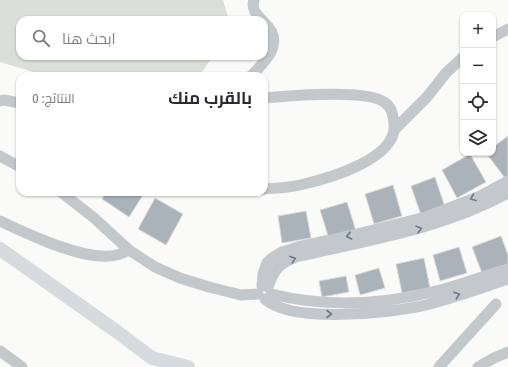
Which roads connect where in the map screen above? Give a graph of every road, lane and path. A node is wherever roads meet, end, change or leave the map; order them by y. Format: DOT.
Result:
graph roads {
  1 [pos="254,0"];
  2 [pos="258,16"];
  3 [pos="268,26"];
  4 [pos="508,29"];
  5 [pos="496,35"];
  6 [pos="268,59"];
  7 [pos="267,60"];
  8 [pos="460,60"];
  9 [pos="255,72"];
  10 [pos="268,98"];
  11 [pos="0,101"];
  12 [pos="16,102"];
  13 [pos="395,129"];
  14 [pos="0,156"];
  15 [pos="16,165"];
  16 [pos="508,181"];
  17 [pos="268,189"];
  18 [pos="508,193"];
  19 [pos="66,196"];
  20 [pos="0,222"];
  21 [pos="372,235"];
  22 [pos="0,249"];
  23 [pos="129,250"];
  24 [pos="508,269"];
  25 [pos="508,279"];
  26 [pos="265,292"];
  27 [pos="312,301"];
  28 [pos="496,304"];
  29 [pos="391,305"];
  30 [pos="310,313"];
  31 [pos="0,351"];
  32 [pos="508,352"];
  33 [pos="152,358"];
  34 [pos="22,367"];
  35 [pos="166,367"];
  36 [pos="188,367"];
  37 [pos="439,367"];
  38 [pos="478,367"];
  1 -- 2 [label="street"];
  3 -- 6 [label="street"];
  4 -- 5 [label="street"];
  7 -- 9 [label="street"];
  8 -- 13 [label="street"];
  10 -- 13 [label="street"];
  11 -- 12 [label="street"];
  13 -- 17 [label="street"];
  14 -- 15 [label="street"];
  16 -- 21 [label="street, one-way"];
  21 -- 18 [label="street, one-way"];
  19 -- 23 [label="street"];
  20 -- 23 [label="street"];
  21 -- 26 [label="street"];
  22 -- 33 [label="main road"];
  23 -- 26 [label="street"];
  24 -- 29 [label="street"];
  29 -- 25 [label="street, one-way"];
  26 -- 27 [label="street"];
  26 -- 30 [label="street"];
  27 -- 29 [label="street"];
  27 -- 30 [label="street"];
  28 -- 37 [label="street"];
  30 -- 29 [label="street, one-way"];
  31 -- 34 [label="street"];
  32 -- 38 [label="street"];
  33 -- 35 [label="street"];
  33 -- 36 [label="main road"];
}
